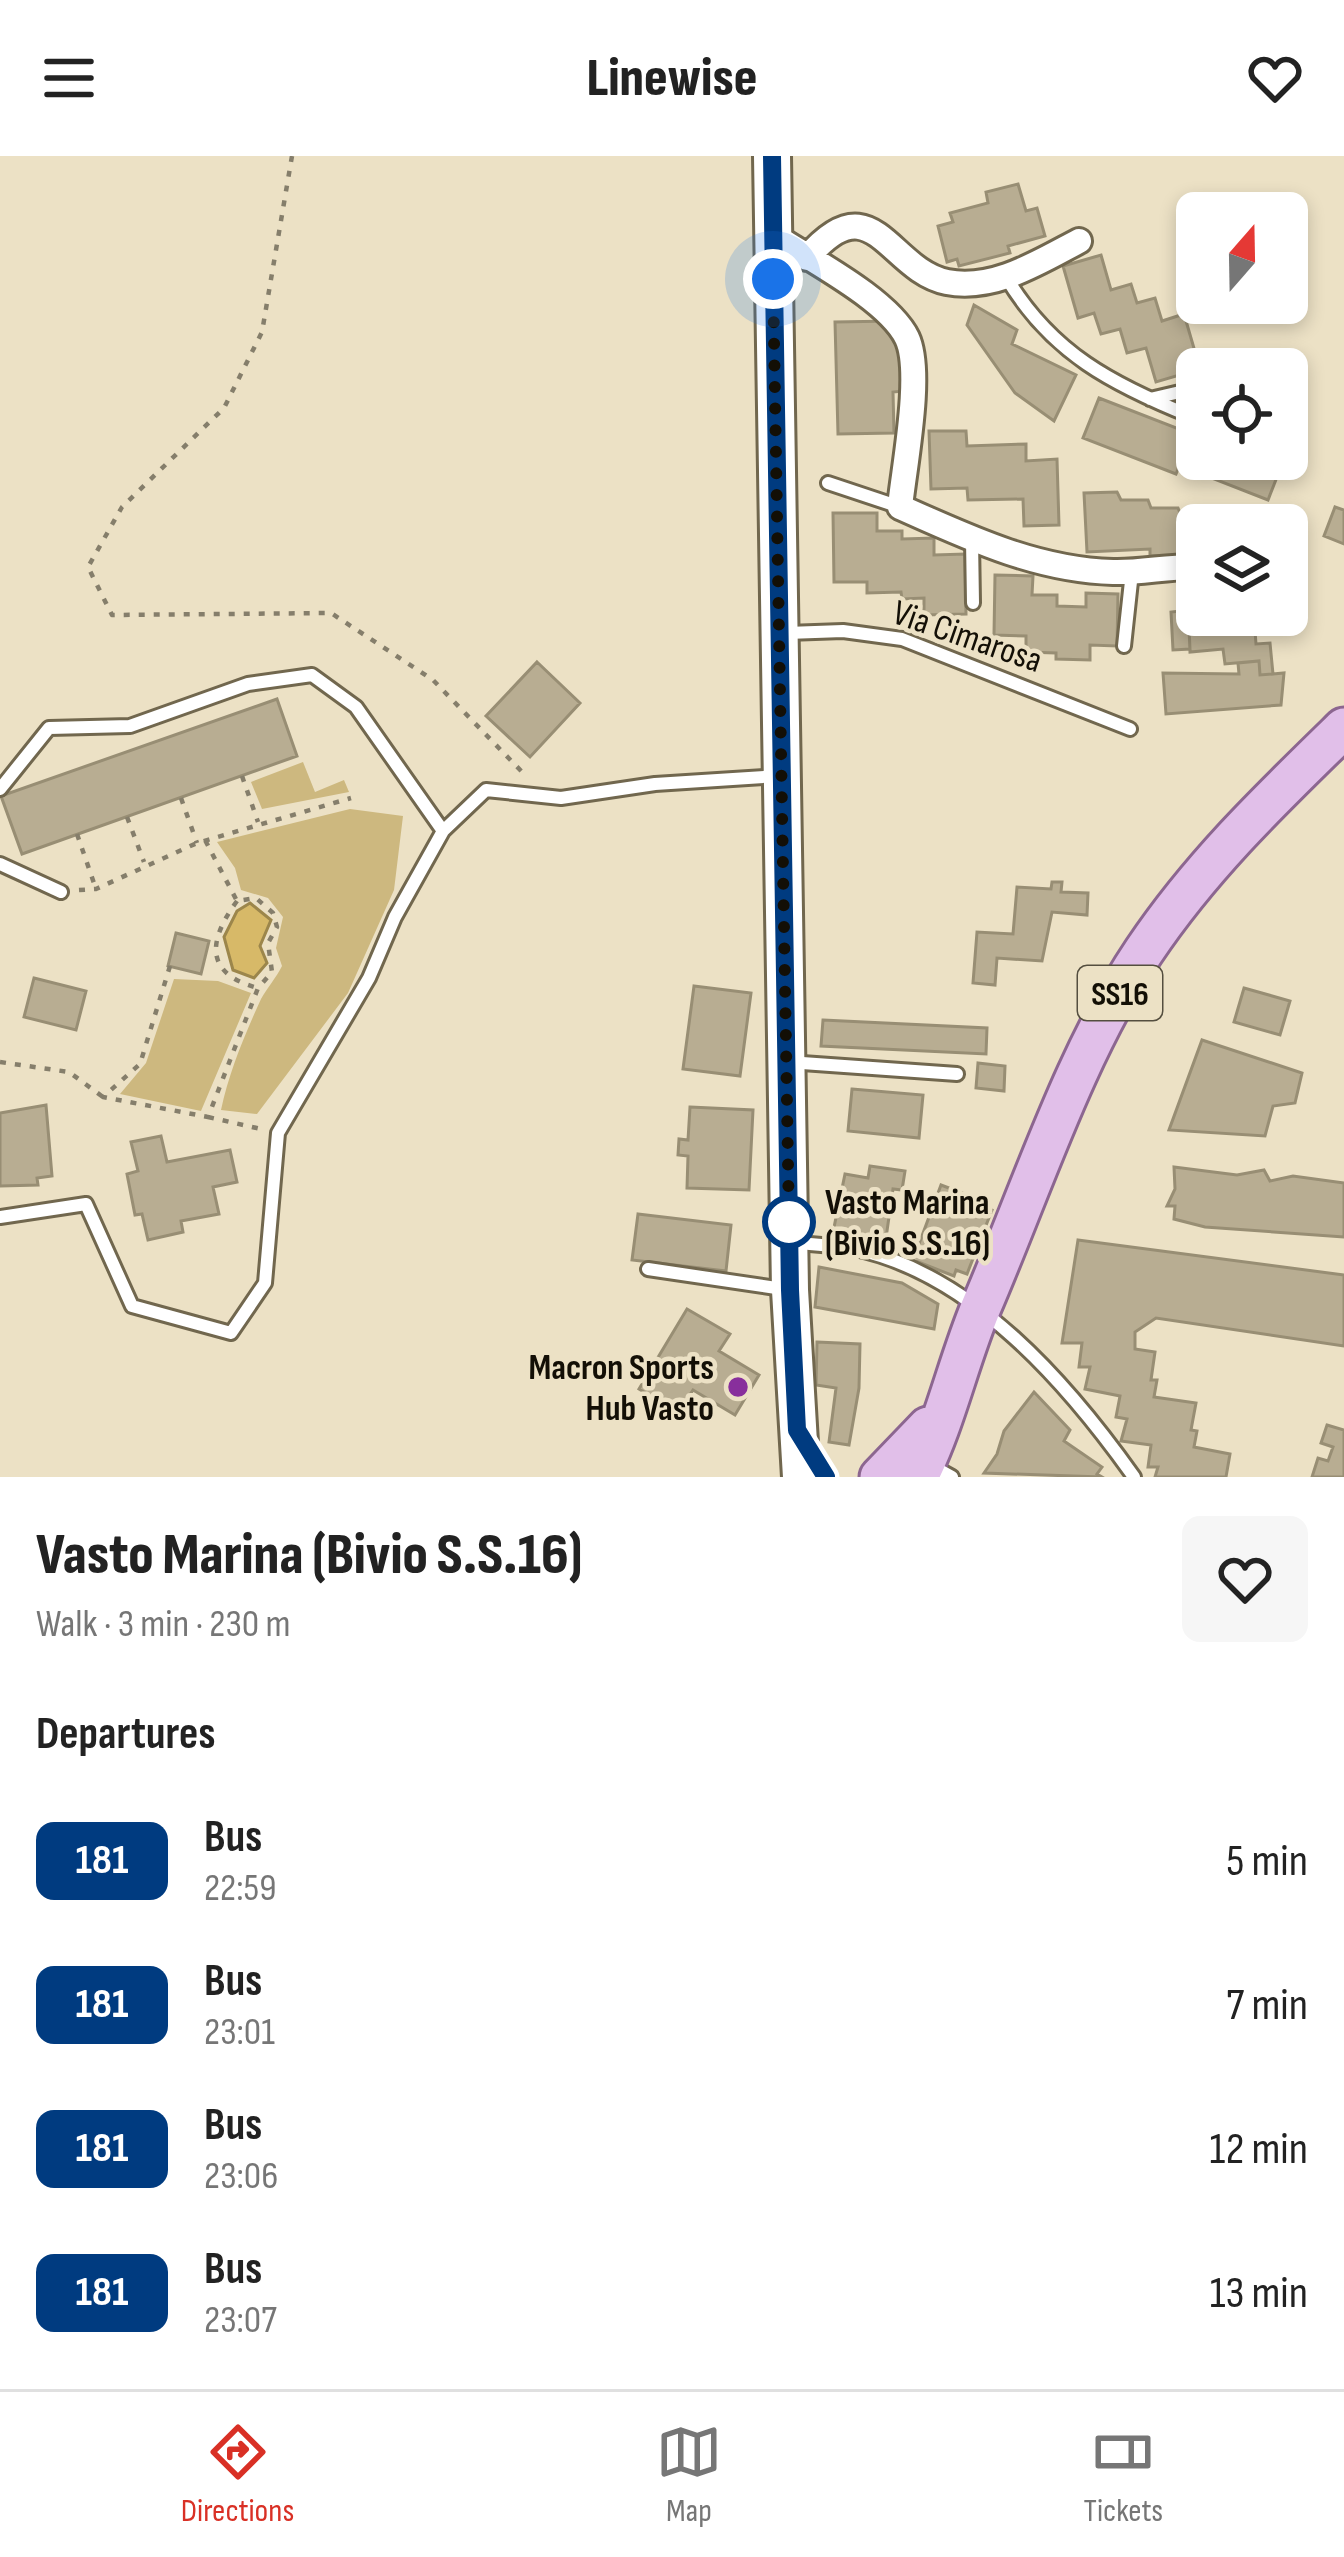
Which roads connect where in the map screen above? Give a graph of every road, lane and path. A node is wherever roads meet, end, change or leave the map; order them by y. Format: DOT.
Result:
graph roads {
  1 [pos="292,156"];
  2 [pos="772,156"];
  3 [pos="773,235"];
  4 [pos="1079,242"];
  5 [pos="807,258"];
  6 [pos="1006,276"];
  7 [pos="1176,393"];
  8 [pos="1149,399"];
  9 [pos="1176,410"];
  10 [pos="828,483"];
  11 [pos="900,507"];
  12 [pos="972,540"];
  13 [pos="1176,568"];
  14 [pos="1132,571"];
  15 [pos="974,603"];
  16 [pos="780,634"];
  17 [pos="1124,646"];
  18 [pos="1344,728"];
  19 [pos="1130,729"];
  20 [pos="242,776"];
  21 [pos="782,776"];
  22 [pos="0,789"];
  23 [pos="546,797"];
  24 [pos="181,798"];
  25 [pos="351,798"];
  26 [pos="127,817"];
  27 [pos="258,822"];
  28 [pos="443,831"];
  29 [pos="77,834"];
  30 [pos="205,840"];
  31 [pos="196,843"];
  32 [pos="0,864"];
  33 [pos="145,864"];
  34 [pos="96,889"];
  35 [pos="61,892"];
  36 [pos="237,901"];
  37 [pos="206,958"];
  38 [pos="217,959"];
  39 [pos="170,966"];
  40 [pos="258,988"];
  41 [pos="0,1062"];
  42 [pos="787,1062"];
  43 [pos="957,1074"];
  44 [pos="104,1097"];
  45 [pos="208,1117"];
  46 [pos="278,1133"];
  47 [pos="0,1217"];
  48 [pos="790,1242"];
  49 [pos="648,1269"];
  50 [pos="790,1290"];
  51 [pos="979,1311"];
  52 [pos="944,1402"];
  53 [pos="797,1430"];
  54 [pos="932,1472"];
  55 [pos="801,1477"];
  56 [pos="826,1477"];
  57 [pos="880,1477"];
  58 [pos="1134,1477"];
  1 -- 23 [label="path"];
  2 -- 3 [label="street"];
  3 -- 5 [label="street"];
  3 -- 16 [label="street"];
  4 -- 6 [label="street"];
  5 -- 6 [label="street"];
  5 -- 11 [label="street"];
  6 -- 8 [label="lane"];
  7 -- 8 [label="lane"];
  8 -- 9 [label="lane"];
  10 -- 11 [label="lane"];
  11 -- 12 [label="street"];
  12 -- 14 [label="street"];
  12 -- 15 [label="lane"];
  13 -- 14 [label="street"];
  14 -- 17 [label="lane"];
  16 -- 19 [label="lane, Via Cimarosa"];
  16 -- 21 [label="street"];
  18 -- 51 [label="main road, SS16"];
  20 -- 27 [label="path"];
  21 -- 23 [label="lane"];
  21 -- 42 [label="street"];
  22 -- 28 [label="lane"];
  23 -- 28 [label="lane"];
  24 -- 31 [label="path"];
  25 -- 27 [label="path"];
  26 -- 33 [label="path"];
  27 -- 30 [label="path"];
  28 -- 46 [label="lane"];
  29 -- 34 [label="path"];
  30 -- 31 [label="path"];
  30 -- 36 [label="path"];
  31 -- 33 [label="path"];
  32 -- 35 [label="lane"];
  33 -- 34 [label="path"];
  34 -- 35 [label="path"];
  36 -- 38 [label="path"];
  36 -- 40 [label="path"];
  37 -- 38 [label="path"];
  38 -- 40 [label="path"];
  39 -- 44 [label="path"];
  40 -- 45 [label="path"];
  41 -- 44 [label="path"];
  42 -- 43 [label="lane"];
  42 -- 48 [label="street"];
  44 -- 45 [label="path"];
  45 -- 46 [label="path"];
  46 -- 47 [label="lane"];
  48 -- 50 [label="street"];
  48 -- 51 [label="lane"];
  49 -- 50 [label="lane"];
  50 -- 53 [label="street"];
  51 -- 52 [label="main road, SS16"];
  51 -- 58 [label="lane"];
  52 -- 54 [label="main road, SS16"];
  52 -- 57 [label="main road, SS16"];
  53 -- 55 [label="street"];
  53 -- 56 [label="street"];
}
